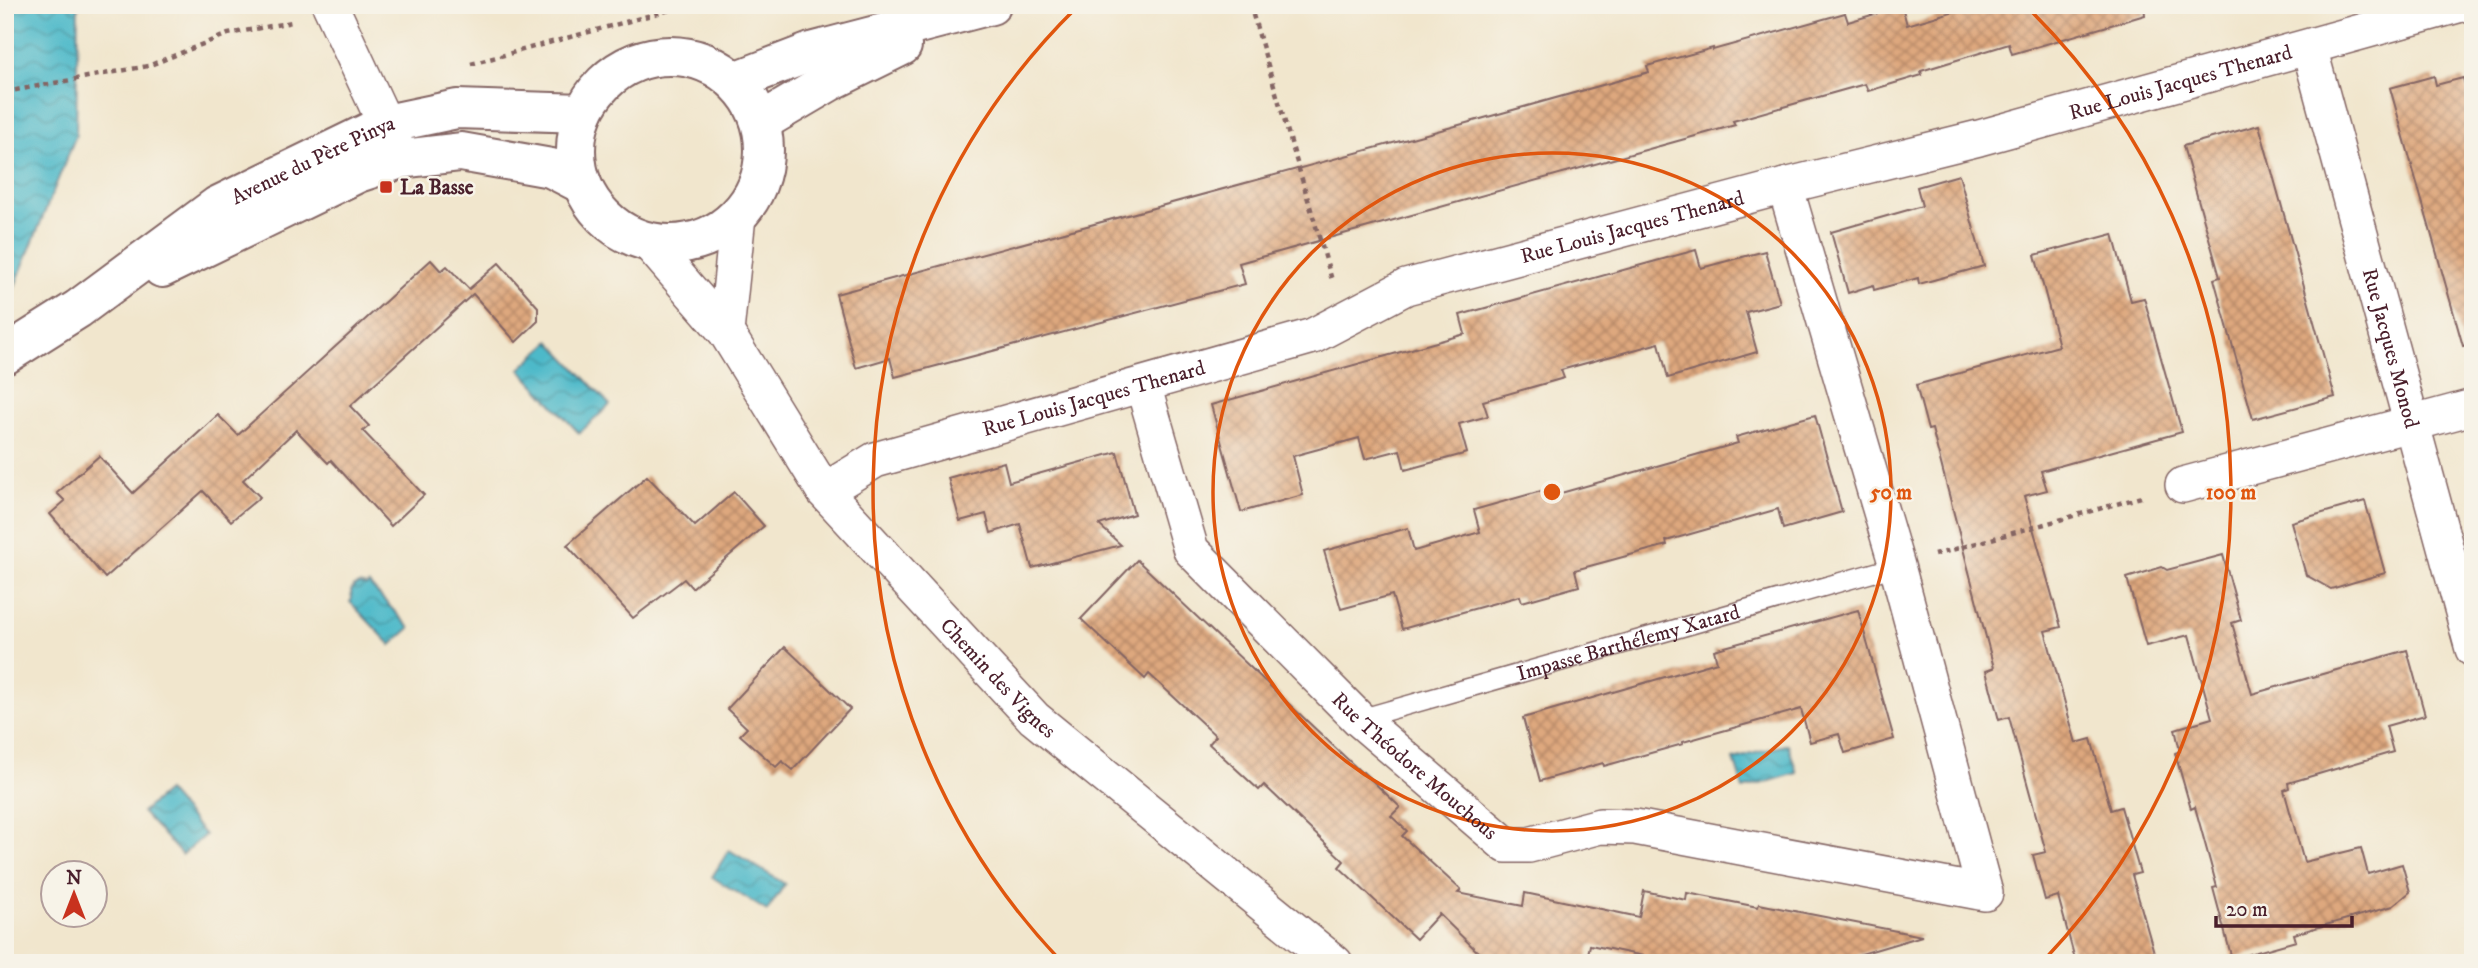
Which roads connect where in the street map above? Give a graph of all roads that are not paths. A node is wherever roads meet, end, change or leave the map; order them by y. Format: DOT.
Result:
graph roads {
  1 [pos="2458,5"];
  2 [pos="987,6"];
  3 [pos="332,10"];
  4 [pos="2309,47"];
  5 [pos="735,81"];
  6 [pos="583,113"];
  7 [pos="761,122"];
  8 [pos="386,124"];
  9 [pos="401,159"];
  10 [pos="582,184"];
  11 [pos="1785,186"];
  12 [pos="738,216"];
  13 [pos="649,243"];
  14 [pos="78,309"];
  15 [pos="726,332"];
  16 [pos="5,355"];
  17 [pos="1143,385"];
  18 [pos="2473,407"];
  19 [pos="2413,423"];
  20 [pos="2183,485"];
  21 [pos="824,491"];
  22 [pos="1896,566"];
  23 [pos="2473,649"];
  24 [pos="1359,719"];
  25 [pos="1335,963"];
  1 -- 4 [label="street, Rue Louis Jacques Thenard"];
  2 -- 5 [label="main road"];
  2 -- 7 [label="main road"];
  3 -- 8 [label="street"];
  4 -- 11 [label="street, Rue Louis Jacques Thenard"];
  4 -- 19 [label="street, Rue Jacques Monod"];
  5 -- 6 [label="main road"];
  5 -- 7 [label="main road"];
  6 -- 8 [label="main road, Avenue du Père Pinya"];
  6 -- 10 [label="main road"];
  7 -- 12 [label="main road"];
  8 -- 9 [label="street"];
  8 -- 14 [label="main road, Avenue du Père Pinya"];
  9 -- 10 [label="main road, Avenue du Père Pinya"];
  9 -- 14 [label="main road, Avenue du Père Pinya"];
  10 -- 13 [label="main road"];
  11 -- 17 [label="street, Rue Louis Jacques Thenard"];
  11 -- 22 [label="street"];
  12 -- 13 [label="main road"];
  12 -- 15 [label="street"];
  13 -- 15 [label="street, Chemin des Vignes"];
  14 -- 16 [label="main road, Avenue du Père Pinya"];
  15 -- 21 [label="street, Chemin des Vignes"];
  17 -- 21 [label="street, Rue Louis Jacques Thenard"];
  17 -- 24 [label="street, Rue Théodore Mouchous"];
  18 -- 19 [label="street"];
  19 -- 20 [label="street"];
  19 -- 23 [label="street, Rue Jacques Monod"];
  21 -- 25 [label="street, Chemin des Vignes"];
  22 -- 24 [label="lane, Impasse Barthélemy Xatard"];
  22 -- 24 [label="street, Rue Théodore Mouchous"];
}
